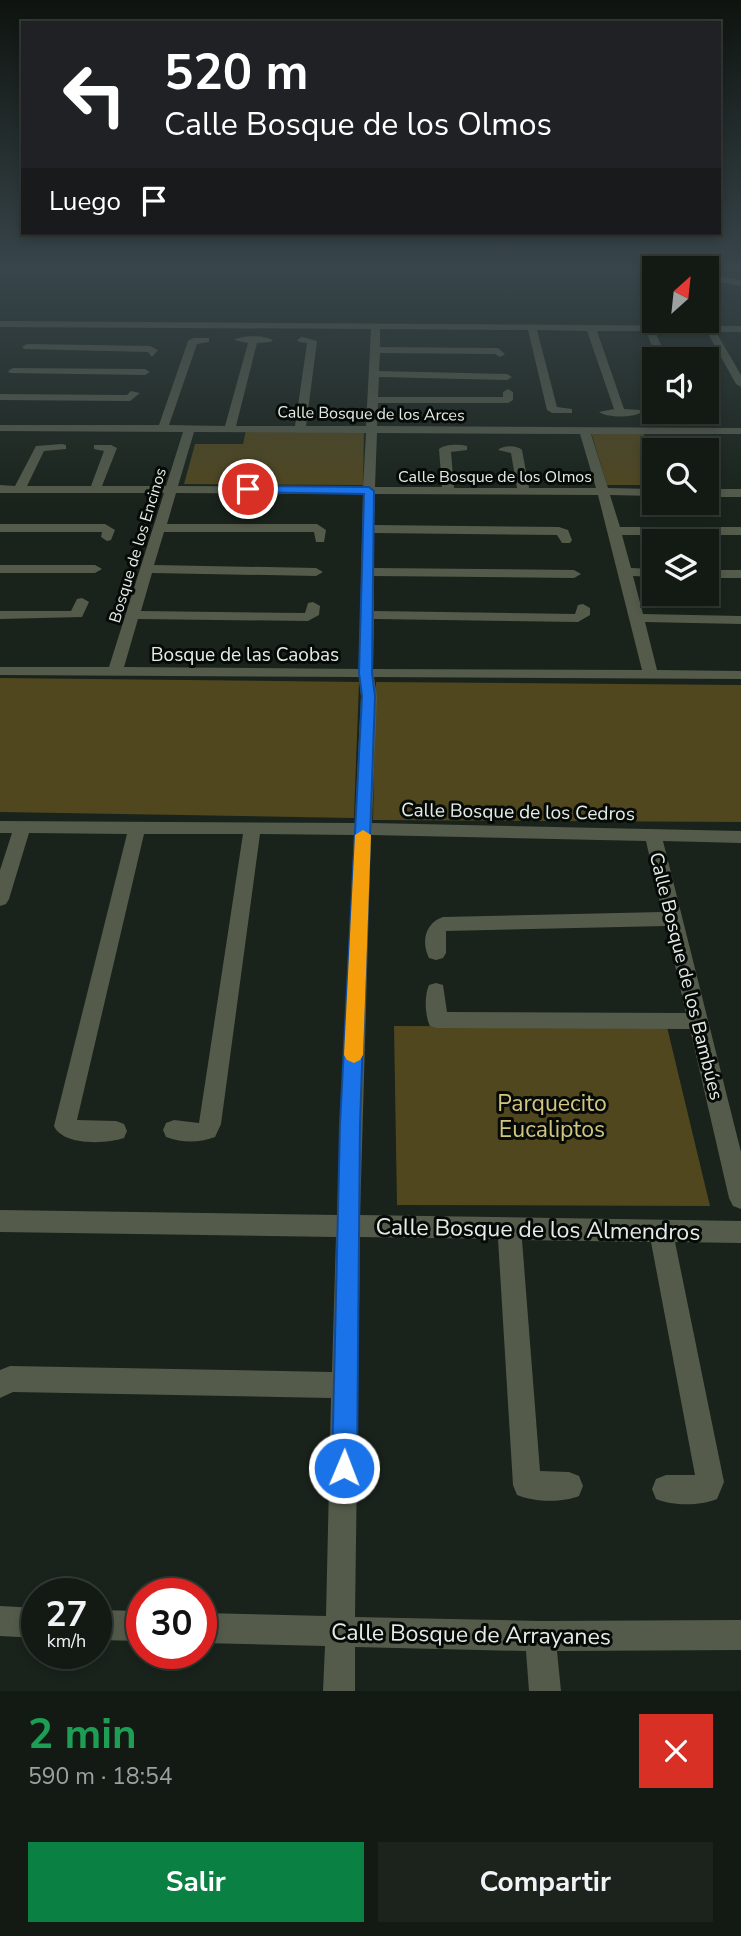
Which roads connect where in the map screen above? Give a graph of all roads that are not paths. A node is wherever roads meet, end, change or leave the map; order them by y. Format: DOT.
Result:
graph roads {
  1 [pos="25,350"];
  2 [pos="138,350"];
  3 [pos="153,350"];
  4 [pos="190,350"];
  5 [pos="250,350"];
  6 [pos="311,350"];
  7 [pos="374,350"];
  8 [pos="537,350"];
  9 [pos="599,350"];
  10 [pos="726,350"];
  11 [pos="152,354"];
  12 [pos="500,354"];
  13 [pos="20,359"];
  14 [pos="145,373"];
  15 [pos="373,374"];
  16 [pos="740,379"];
  17 [pos="0,391"];
  18 [pos="135,393"];
  19 [pos="0,397"];
  20 [pos="373,400"];
  21 [pos="568,411"];
  22 [pos="604,412"];
  23 [pos="621,412"];
  24 [pos="636,412"];
  25 [pos="0,428"];
  26 [pos="163,428"];
  27 [pos="190,428"];
  28 [pos="230,428"];
  29 [pos="300,428"];
  30 [pos="373,429"];
  31 [pos="584,430"];
  32 [pos="741,431"];
  33 [pos="62,447"];
  34 [pos="98,447"];
  35 [pos="463,448"];
  36 [pos="504,450"];
  37 [pos="0,489"];
  38 [pos="19,489"];
  39 [pos="171,489"];
  40 [pos="95,490"];
  41 [pos="369,491"];
  42 [pos="448,491"];
  43 [pos="524,492"];
  44 [pos="603,492"];
  45 [pos="642,492"];
  46 [pos="719,493"];
  47 [pos="741,493"];
  48 [pos="0,528"];
  49 [pos="161,528"];
  50 [pos="369,529"];
  51 [pos="615,531"];
  52 [pos="741,531"];
  53 [pos="107,537"];
  54 [pos="320,538"];
  55 [pos="566,540"];
  56 [pos="0,569"];
  57 [pos="148,569"];
  58 [pos="95,570"];
  59 [pos="316,572"];
  60 [pos="369,572"];
  61 [pos="626,572"];
  62 [pos="574,573"];
  63 [pos="642,573"];
  64 [pos="719,574"];
  65 [pos="741,574"];
  66 [pos="82,602"];
  67 [pos="313,606"];
  68 [pos="583,608"];
  69 [pos="0,615"];
  70 [pos="135,615"];
  71 [pos="367,615"];
  72 [pos="639,618"];
  73 [pos="741,620"];
  74 [pos="0,671"];
  75 [pos="115,673"];
  76 [pos="366,673"];
  77 [pos="651,675"];
  78 [pos="741,675"];
  79 [pos="0,827"];
  80 [pos="22,827"];
  81 [pos="137,828"];
  82 [pos="363,829"];
  83 [pos="252,830"];
  84 [pos="653,835"];
  85 [pos="741,836"];
  86 [pos="0,899"];
  87 [pos="673,919"];
  88 [pos="436,953"];
  89 [pos="436,991"];
  90 [pos="700,1021"];
  91 [pos="174,1130"];
  92 [pos="116,1132"];
  93 [pos="741,1198"];
  94 [pos="0,1221"];
  95 [pos="348,1226"];
  96 [pos="509,1229"];
  97 [pos="661,1232"];
  98 [pos="741,1232"];
  99 [pos="0,1385"];
  100 [pos="345,1385"];
  101 [pos="569,1486"];
  102 [pos="666,1489"];
  103 [pos="0,1621"];
  104 [pos="21,1622"];
  105 [pos="217,1629"];
  106 [pos="342,1633"];
  107 [pos="741,1635"];
  108 [pos="540,1636"];
  109 [pos="339,1691"];
  110 [pos="545,1691"];
  1 -- 13 [label="street"];
  2 -- 13 [label="street"];
  3 -- 11 [label="street"];
  4 -- 26 [label="street"];
  5 -- 28 [label="street"];
  6 -- 29 [label="street"];
  7 -- 12 [label="street"];
  7 -- 15 [label="street"];
  8 -- 21 [label="street"];
  9 -- 23 [label="street"];
  10 -- 16 [label="street"];
  13 -- 14 [label="street"];
  13 -- 17 [label="street"];
  15 -- 20 [label="street"];
  15 -- 20 [label="street"];
  18 -- 19 [label="street"];
  20 -- 30 [label="street"];
  22 -- 23 [label="street"];
  23 -- 24 [label="street"];
  25 -- 26 [label="street, Calle Bosque de los Arces"];
  26 -- 27 [label="street, Calle Bosque de los Arces"];
  27 -- 28 [label="street, Calle Bosque de los Arces"];
  27 -- 39 [label="street, Bosque de los Encinos"];
  28 -- 29 [label="street, Calle Bosque de los Arces"];
  29 -- 30 [label="street, Calle Bosque de los Arces"];
  30 -- 31 [label="street, Calle Bosque de los Arces"];
  30 -- 41 [label="street"];
  31 -- 32 [label="street, Calle Bosque de los Arces"];
  31 -- 44 [label="street"];
  33 -- 38 [label="street"];
  34 -- 40 [label="street"];
  35 -- 42 [label="street"];
  36 -- 43 [label="street"];
  37 -- 38 [label="street, Calle Bosque de los Olmos"];
  38 -- 40 [label="street, Calle Bosque de los Olmos"];
  39 -- 40 [label="street, Calle Bosque de los Olmos"];
  39 -- 41 [label="street, Calle Bosque de los Olmos"];
  39 -- 49 [label="street, Bosque de los Encinos"];
  41 -- 42 [label="street, Calle Bosque de los Olmos"];
  41 -- 50 [label="street"];
  42 -- 43 [label="street, Calle Bosque de los Olmos"];
  43 -- 44 [label="street, Calle Bosque de los Olmos"];
  44 -- 45 [label="street, Calle Bosque de los Olmos"];
  44 -- 51 [label="street"];
  46 -- 47 [label="street"];
  48 -- 53 [label="street"];
  49 -- 54 [label="street"];
  49 -- 57 [label="street, Bosque de los Encinos"];
  50 -- 55 [label="street"];
  50 -- 60 [label="street"];
  51 -- 52 [label="street"];
  51 -- 61 [label="street"];
  56 -- 58 [label="street"];
  57 -- 59 [label="street"];
  57 -- 70 [label="street, Bosque de los Encinos"];
  60 -- 62 [label="street"];
  60 -- 71 [label="street"];
  61 -- 63 [label="street"];
  61 -- 72 [label="street"];
  64 -- 65 [label="street"];
  66 -- 69 [label="street"];
  67 -- 70 [label="street"];
  68 -- 71 [label="street"];
  70 -- 75 [label="street, Bosque de los Encinos"];
  71 -- 76 [label="street"];
  72 -- 73 [label="street"];
  72 -- 77 [label="street"];
  74 -- 75 [label="street, Bosque de las Caobas"];
  75 -- 76 [label="street, Bosque de las Caobas"];
  76 -- 77 [label="street, Bosque de las Caobas"];
  76 -- 82 [label="street"];
  77 -- 78 [label="street, Bosque de las Caobas"];
  79 -- 80 [label="street, Calle Bosque de los Cedros"];
  80 -- 81 [label="street, Calle Bosque de los Cedros"];
  80 -- 86 [label="street"];
  81 -- 83 [label="street, Calle Bosque de los Cedros"];
  81 -- 92 [label="street"];
  82 -- 83 [label="street, Calle Bosque de los Cedros"];
  82 -- 84 [label="street, Calle Bosque de los Cedros"];
  82 -- 95 [label="street"];
  83 -- 91 [label="street"];
  84 -- 85 [label="street, Calle Bosque de los Cedros"];
  84 -- 87 [label="street, Calle Bosque de los Bambúes"];
  87 -- 88 [label="street"];
  87 -- 90 [label="street, Calle Bosque de los Bambúes"];
  89 -- 90 [label="street"];
  90 -- 93 [label="street, Calle Bosque de los Bambúes"];
  94 -- 95 [label="street, Calle Bosque de los Almendros"];
  95 -- 96 [label="street, Calle Bosque de los Almendros"];
  95 -- 100 [label="street"];
  96 -- 97 [label="street, Calle Bosque de los Almendros"];
  96 -- 101 [label="street"];
  97 -- 98 [label="street, Calle Bosque de los Almendros"];
  97 -- 102 [label="street"];
  99 -- 100 [label="street"];
  100 -- 106 [label="street"];
  103 -- 104 [label="street"];
  105 -- 106 [label="street, Calle Bosque de Arrayanes"];
  106 -- 108 [label="street, Calle Bosque de Arrayanes"];
  106 -- 109 [label="street"];
  107 -- 108 [label="street, Calle Bosque de Arrayanes"];
  108 -- 110 [label="street"];
}
